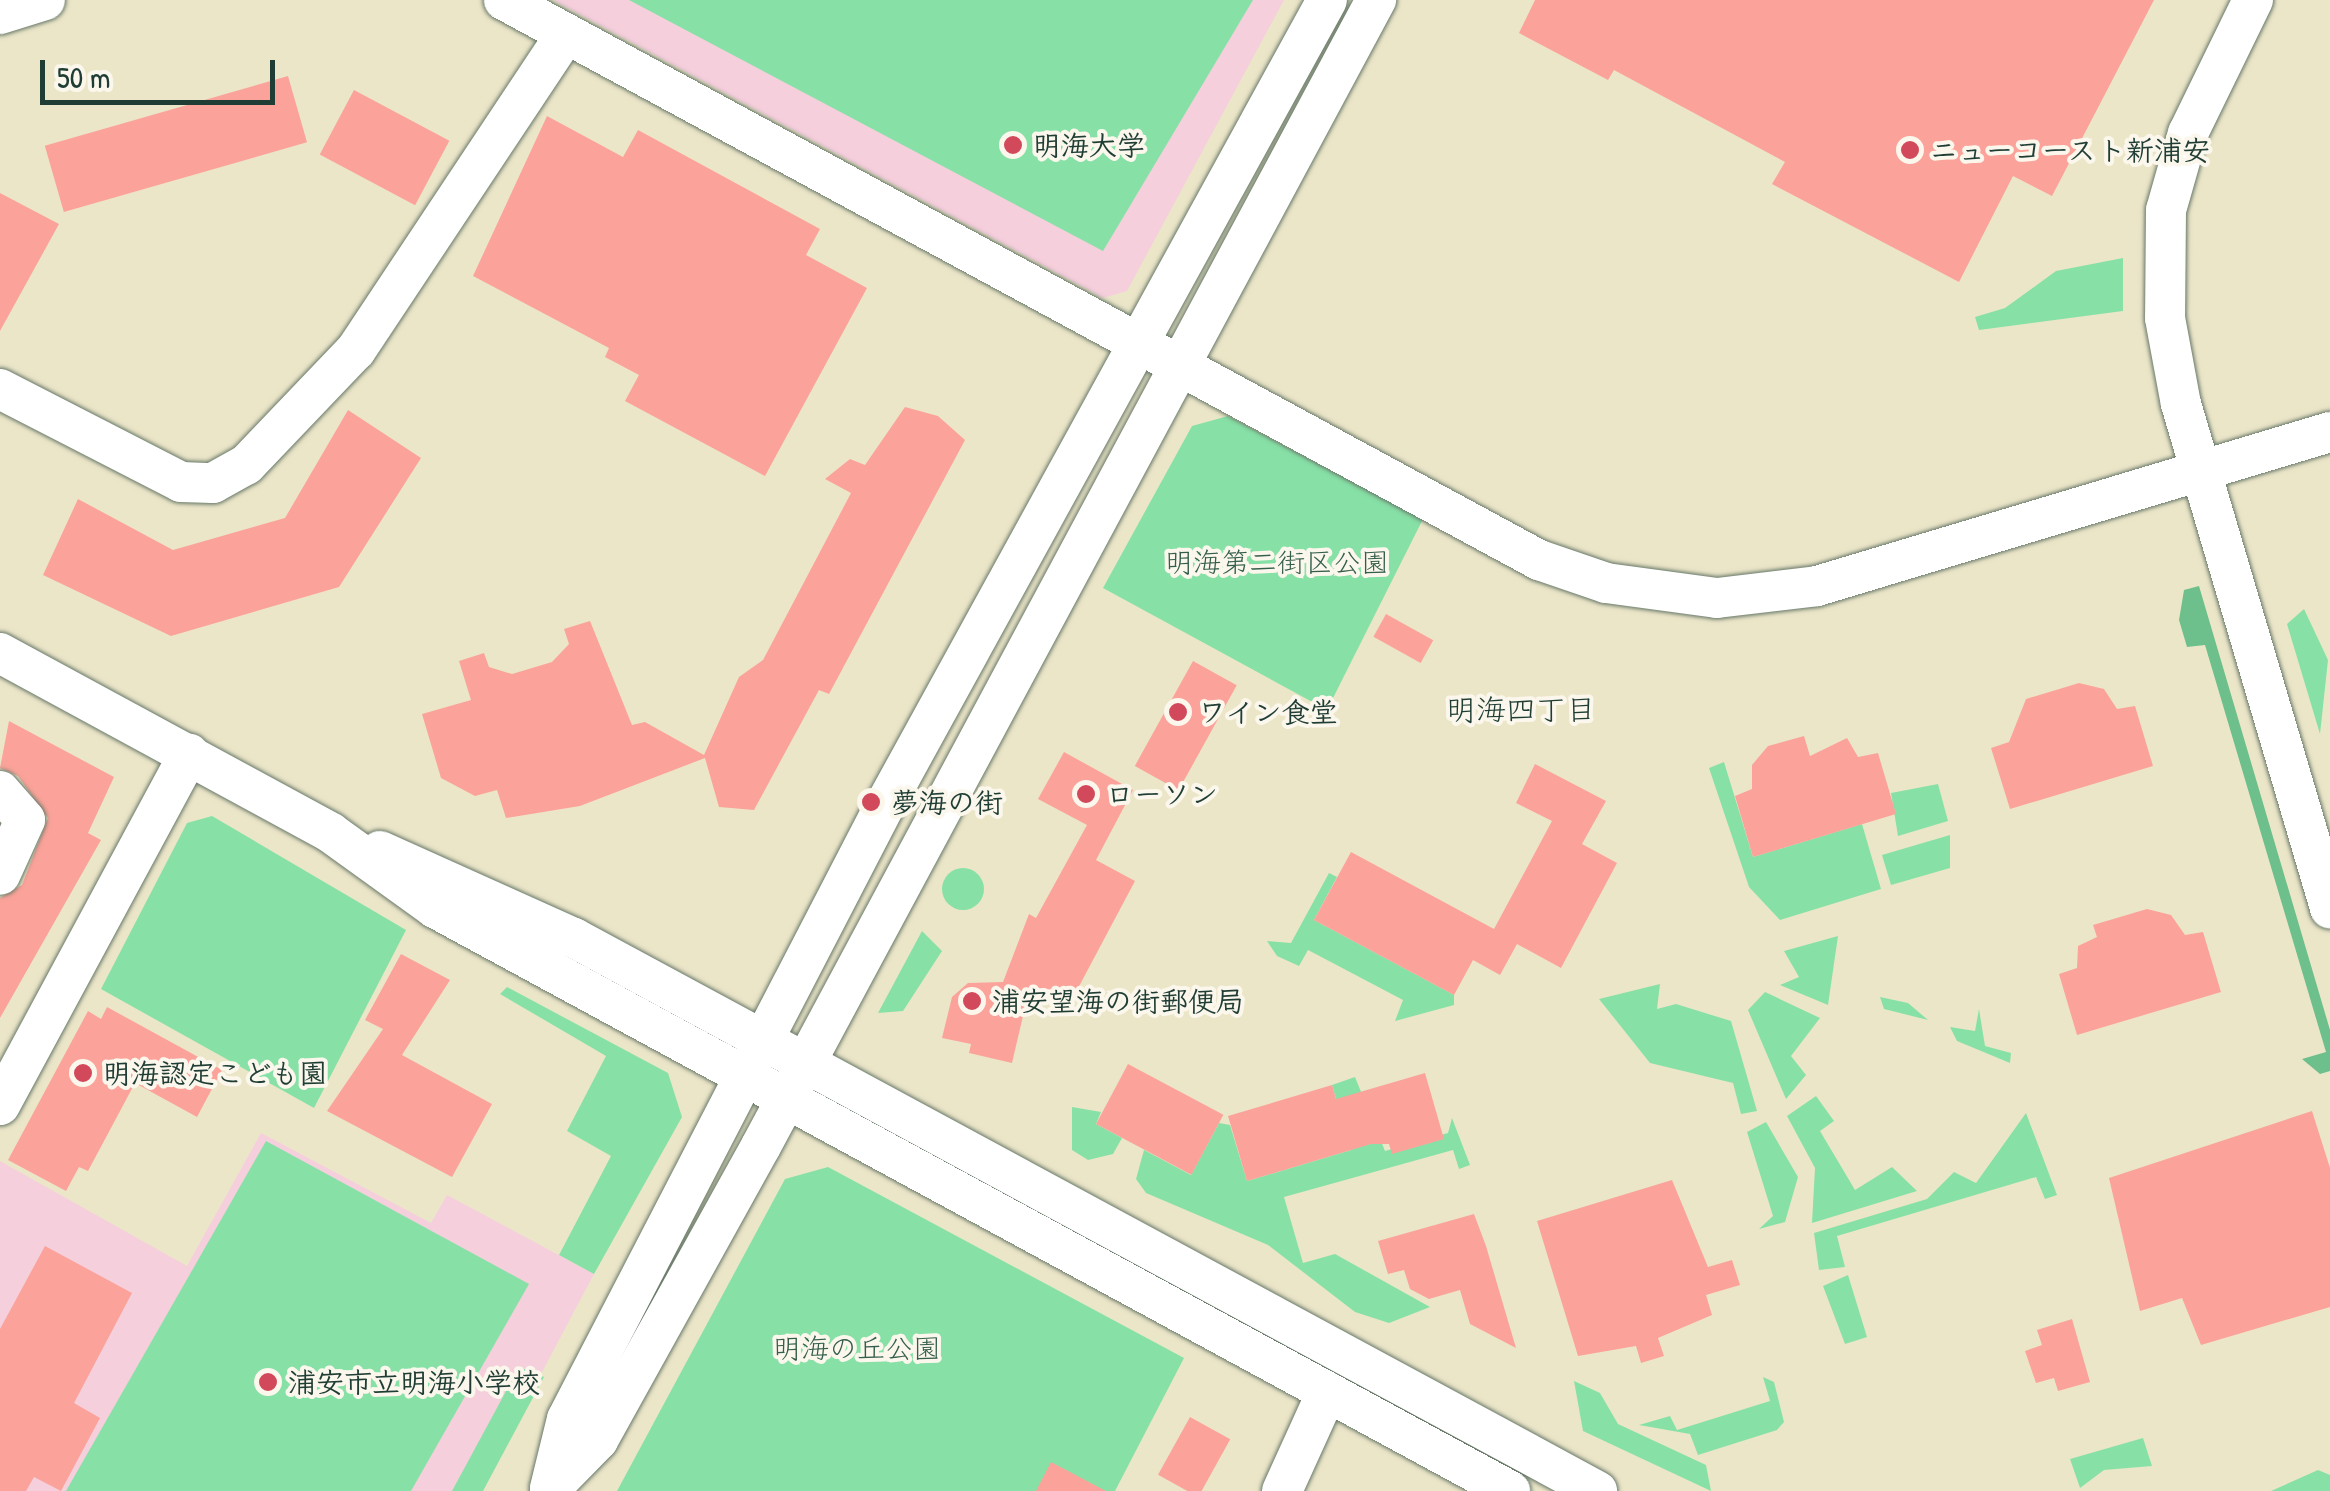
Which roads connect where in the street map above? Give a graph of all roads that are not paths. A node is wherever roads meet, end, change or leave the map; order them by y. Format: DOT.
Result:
graph roads {
  1 [pos="45,0"];
  2 [pos="504,0"];
  3 [pos="1327,0"];
  4 [pos="1376,0"];
  5 [pos="2254,0"];
  6 [pos="0,14"];
  7 [pos="566,34"];
  8 [pos="1142,346"];
  9 [pos="1179,366"];
  10 [pos="0,388"];
  11 [pos="2330,432"];
  12 [pos="2201,472"];
  13 [pos="0,653"];
  14 [pos="189,754"];
  15 [pos="0,791"];
  16 [pos="331,833"];
  17 [pos="0,874"];
  18 [pos="2330,908"];
  19 [pos="764,1041"];
  20 [pos="805,1063"];
  21 [pos="744,1080"];
  22 [pos="786,1101"];
  23 [pos="0,1105"];
  24 [pos="1327,1392"];
  25 [pos="549,1490"];
  26 [pos="1282,1491"];
  27 [pos="1510,1491"];
  28 [pos="1597,1491"];
  1 -- 6 [label="street"];
  2 -- 7 [label="street"];
  3 -- 8 [label="street"];
  4 -- 9 [label="street"];
  5 -- 12 [label="street"];
  7 -- 8 [label="street"];
  7 -- 10 [label="street"];
  8 -- 9 [label="street"];
  8 -- 19 [label="street"];
  9 -- 12 [label="street"];
  9 -- 20 [label="street"];
  11 -- 12 [label="street"];
  12 -- 18 [label="street"];
  13 -- 14 [label="street"];
  14 -- 16 [label="street"];
  14 -- 23 [label="street"];
  15 -- 17 [label="street"];
  16 -- 19 [label="street"];
  16 -- 21 [label="street"];
  19 -- 20 [label="street"];
  19 -- 21 [label="street"];
  20 -- 22 [label="street"];
  20 -- 28 [label="street"];
  21 -- 22 [label="street"];
  21 -- 25 [label="street"];
  22 -- 24 [label="street"];
  22 -- 25 [label="street"];
  24 -- 26 [label="street"];
  24 -- 27 [label="street"];
}
